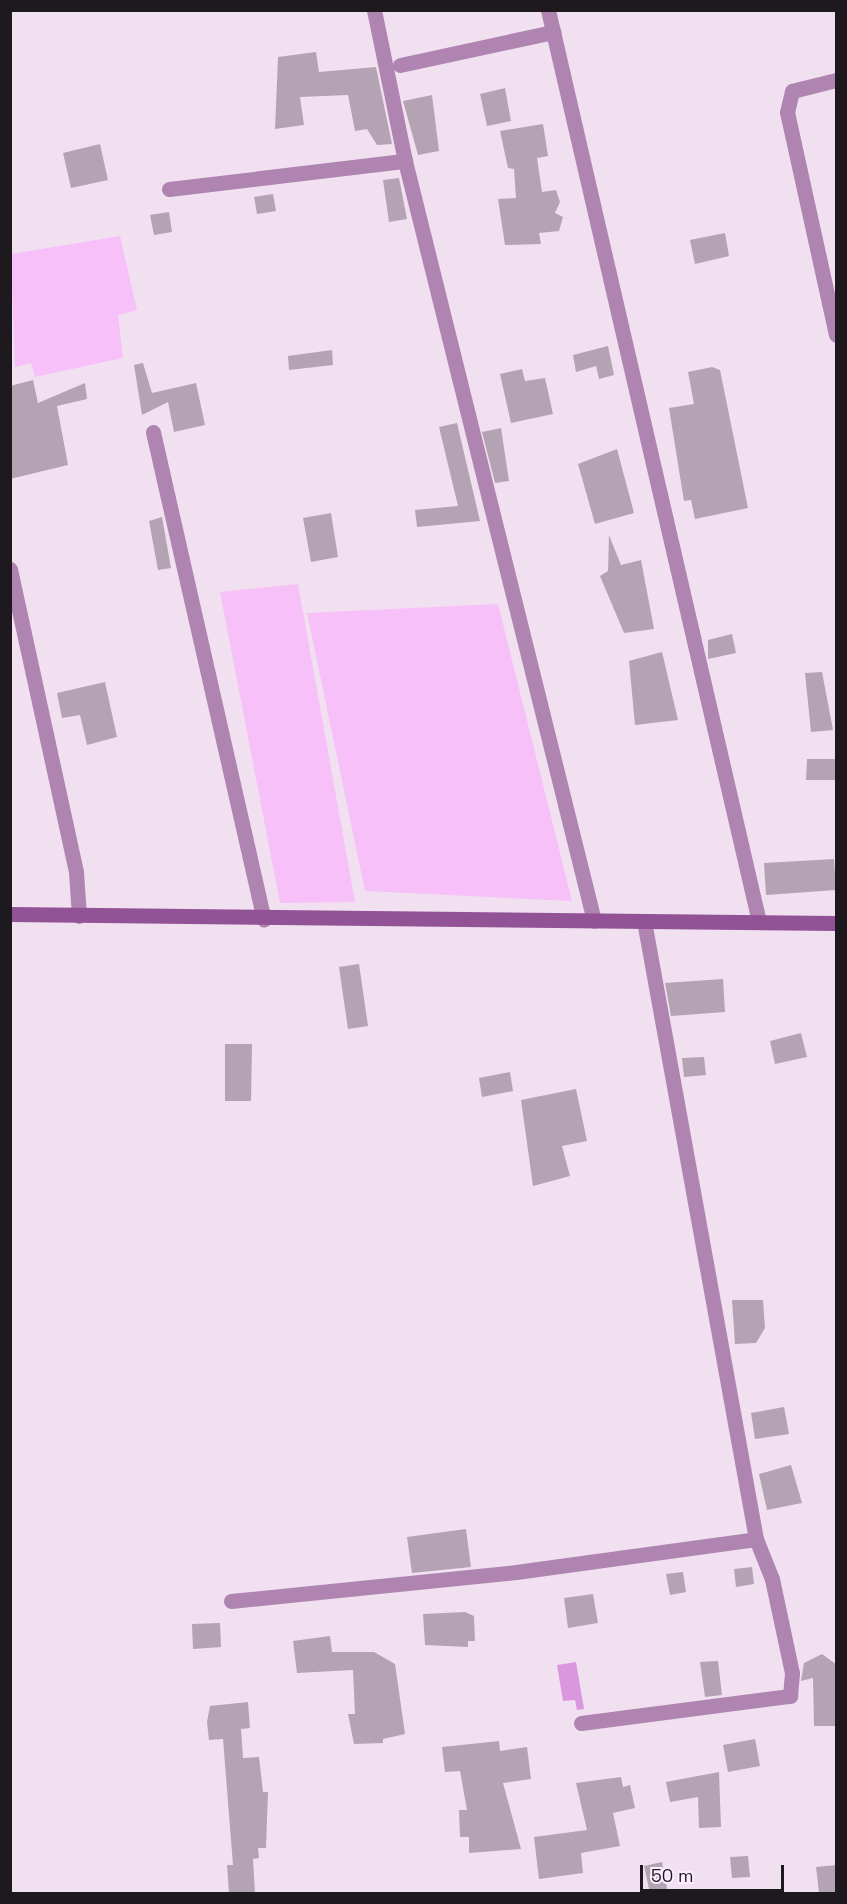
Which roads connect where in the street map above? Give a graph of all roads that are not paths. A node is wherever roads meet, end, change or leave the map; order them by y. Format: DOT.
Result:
graph roads {
  1 [pos="374,10"];
  2 [pos="548,10"];
  3 [pos="553,32"];
  4 [pos="400,65"];
  5 [pos="837,80"];
  6 [pos="405,161"];
  7 [pos="169,189"];
  8 [pos="837,335"];
  9 [pos="153,432"];
  10 [pos="10,569"];
  11 [pos="10,914"];
  12 [pos="79,916"];
  13 [pos="264,920"];
  14 [pos="594,921"];
  15 [pos="644,921"];
  16 [pos="759,921"];
  17 [pos="837,923"];
  18 [pos="756,1539"];
  19 [pos="231,1601"];
  20 [pos="581,1723"];
  1 -- 6 [label="street"];
  2 -- 3 [label="street"];
  3 -- 4 [label="street"];
  3 -- 16 [label="street"];
  5 -- 8 [label="street"];
  6 -- 7 [label="street"];
  6 -- 14 [label="street"];
  9 -- 13 [label="street"];
  10 -- 12 [label="street"];
  11 -- 12 [label="main road"];
  12 -- 13 [label="main road"];
  13 -- 14 [label="main road"];
  14 -- 15 [label="main road"];
  15 -- 16 [label="main road"];
  15 -- 18 [label="street"];
  16 -- 17 [label="main road"];
  18 -- 19 [label="street"];
  18 -- 20 [label="street"];
}
